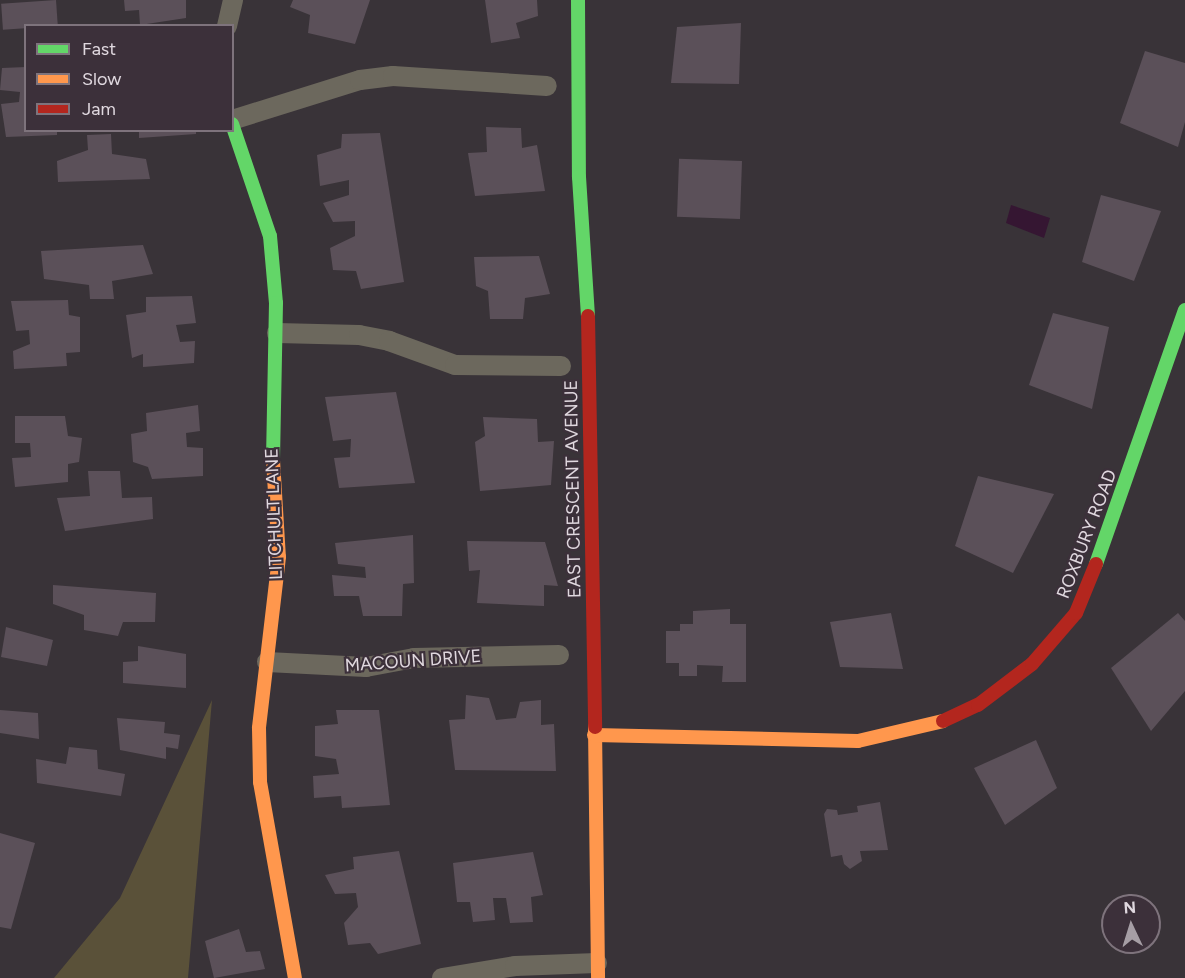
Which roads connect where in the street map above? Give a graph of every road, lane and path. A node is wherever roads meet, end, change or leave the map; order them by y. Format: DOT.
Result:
graph roads {
  1 [pos="233,0"];
  2 [pos="579,0"];
  3 [pos="227,24"];
  4 [pos="547,86"];
  5 [pos="234,121"];
  6 [pos="234,128"];
  7 [pos="1185,310"];
  8 [pos="277,333"];
  9 [pos="561,366"];
  10 [pos="559,655"];
  11 [pos="267,662"];
  12 [pos="594,735"];
  13 [pos="598,970"];
  14 [pos="295,978"];
  15 [pos="442,978"];
  1 -- 3 [label="street"];
  2 -- 12 [label="street, EAST CRESCENT AVENUE"];
  4 -- 5 [label="street"];
  6 -- 8 [label="street, LITCHULT LANE"];
  7 -- 12 [label="street, ROXBURY ROAD"];
  8 -- 9 [label="street"];
  8 -- 11 [label="street, LITCHULT LANE"];
  10 -- 11 [label="street, MACOUN DRIVE"];
  11 -- 14 [label="street, LITCHULT LANE"];
  12 -- 13 [label="street, EAST CRESCENT AVENUE"];
  13 -- 15 [label="street"];
}
